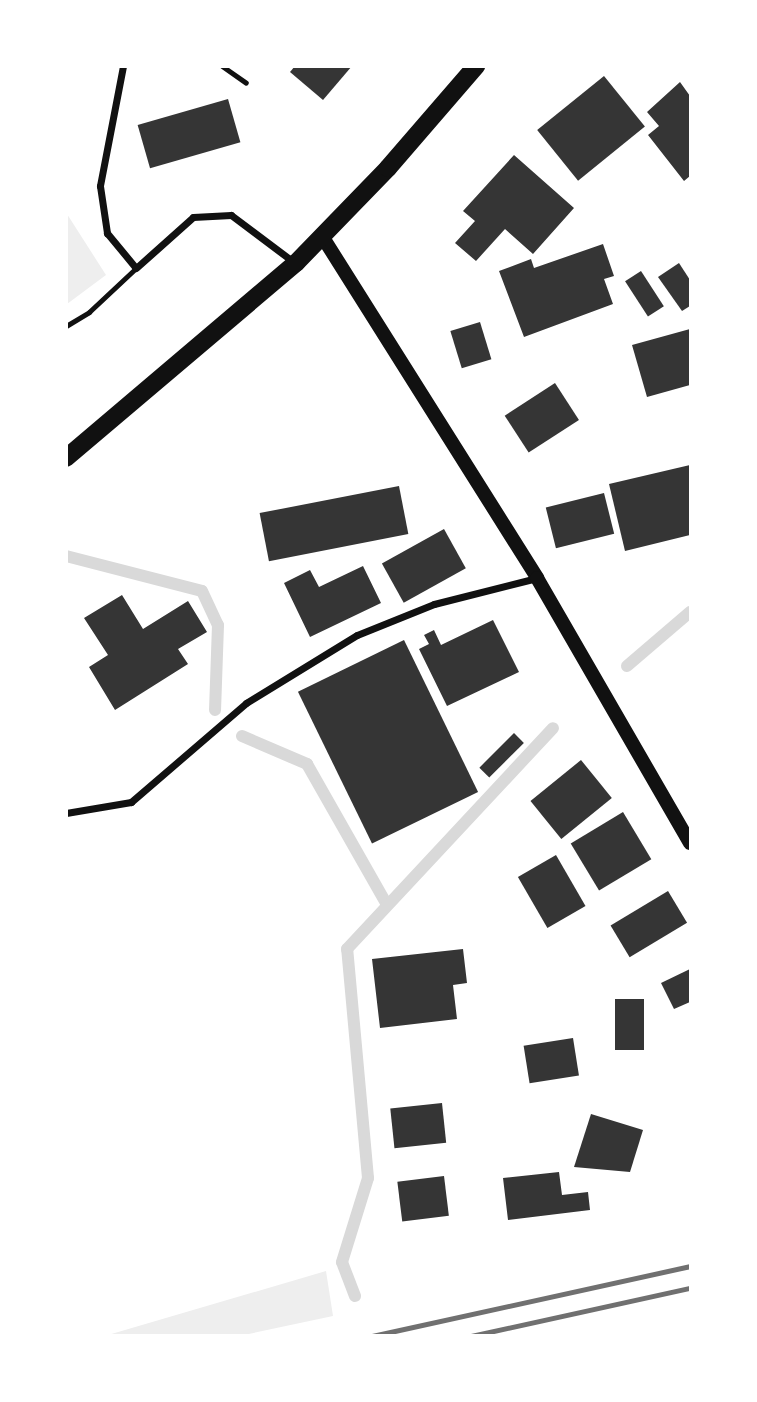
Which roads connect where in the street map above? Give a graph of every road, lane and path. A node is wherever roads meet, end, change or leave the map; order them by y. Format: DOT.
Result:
graph roads {
  1 [pos="123,66"];
  2 [pos="222,66"];
  3 [pos="476,66"];
  4 [pos="246,83"];
  5 [pos="322,236"];
  6 [pos="296,263"];
  7 [pos="136,268"];
  8 [pos="66,326"];
  9 [pos="66,458"];
  10 [pos="537,578"];
  11 [pos="66,813"];
  12 [pos="691,843"];
  1 -- 7 [label="street"];
  2 -- 4 [label="lane"];
  3 -- 5 [label="main road"];
  5 -- 6 [label="main road"];
  5 -- 10 [label="main road"];
  6 -- 7 [label="street"];
  6 -- 9 [label="main road"];
  7 -- 8 [label="lane"];
  10 -- 11 [label="street"];
  10 -- 12 [label="main road"];
}
